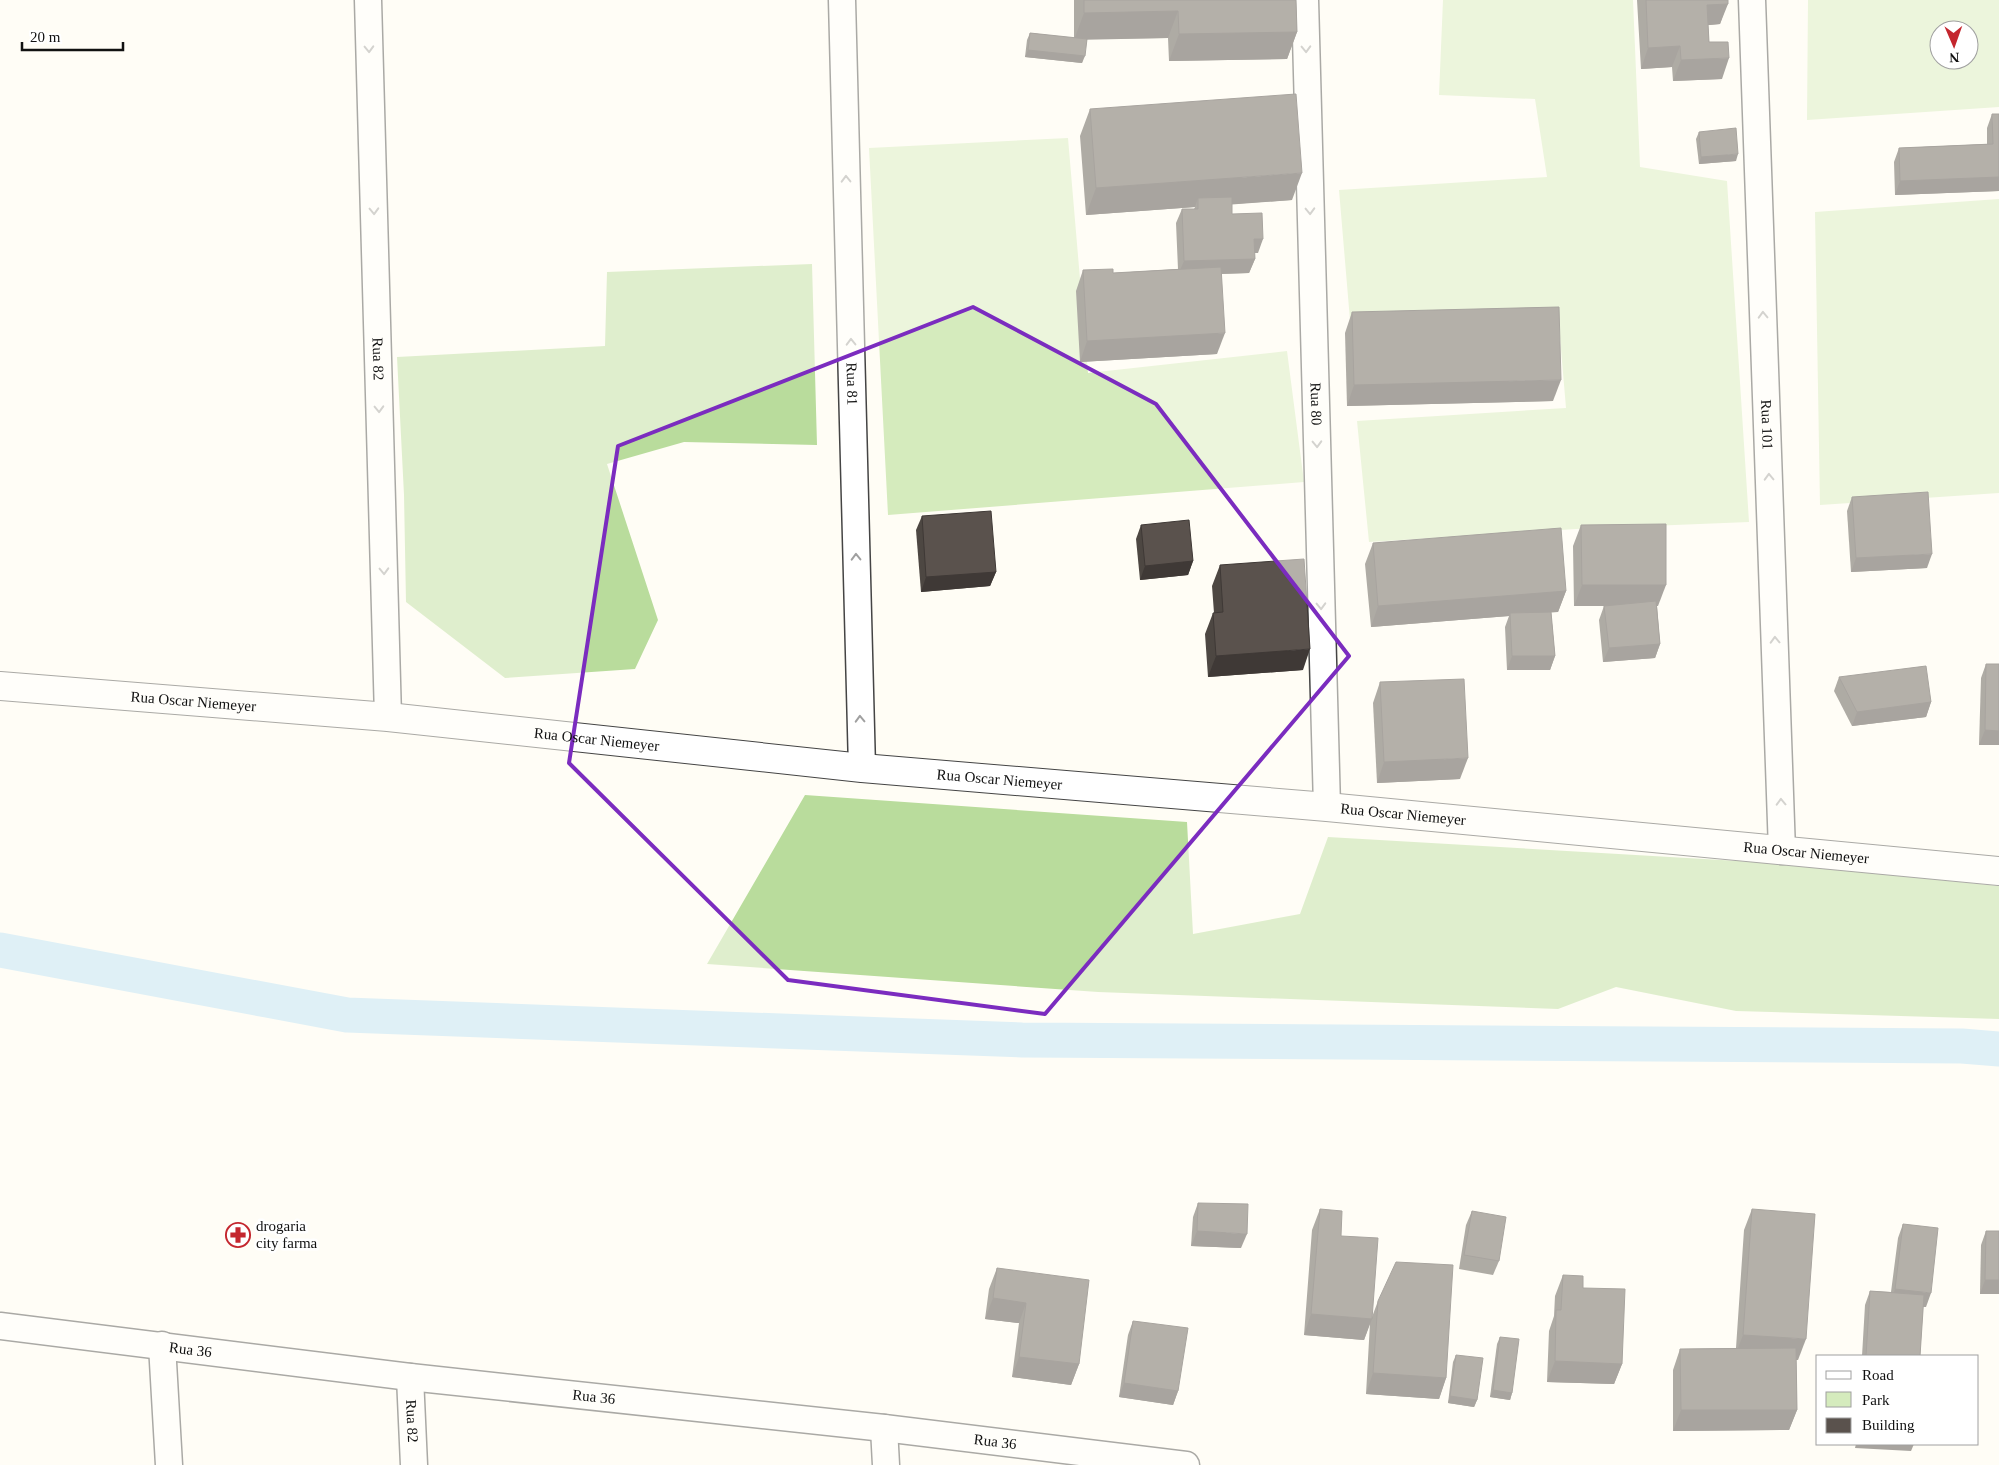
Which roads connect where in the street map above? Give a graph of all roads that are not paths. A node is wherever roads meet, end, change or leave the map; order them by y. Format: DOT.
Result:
graph roads {
  1 [pos="368,0"];
  2 [pos="842,0"];
  3 [pos="1305,0"];
  4 [pos="1752,0"];
  5 [pos="0,686"];
  6 [pos="388,717"];
  7 [pos="862,768"];
  8 [pos="1327,806"];
  9 [pos="1782,851"];
  10 [pos="1999,871"];
  11 [pos="0,1326"];
  12 [pos="162,1346"];
  13 [pos="410,1377"];
  14 [pos="884,1428"];
  15 [pos="169,1465"];
  16 [pos="414,1465"];
  17 [pos="886,1465"];
  18 [pos="1186,1465"];
  1 -- 6 [label="street, Rua 82, one-way"];
  7 -- 2 [label="street, Rua 81, one-way"];
  3 -- 8 [label="street, Rua 80, one-way"];
  9 -- 4 [label="street, Rua 101, one-way"];
  5 -- 6 [label="street, Rua Oscar Niemeyer"];
  6 -- 7 [label="street, Rua Oscar Niemeyer"];
  7 -- 8 [label="street, Rua Oscar Niemeyer"];
  8 -- 9 [label="street, Rua Oscar Niemeyer"];
  9 -- 10 [label="street, Rua Oscar Niemeyer"];
  11 -- 12 [label="street, Rua 36"];
  12 -- 13 [label="street, Rua 36"];
  12 -- 15 [label="street"];
  13 -- 14 [label="street, Rua 36"];
  13 -- 16 [label="street, Rua 82"];
  14 -- 17 [label="street"];
  14 -- 18 [label="street, Rua 36"];
}
